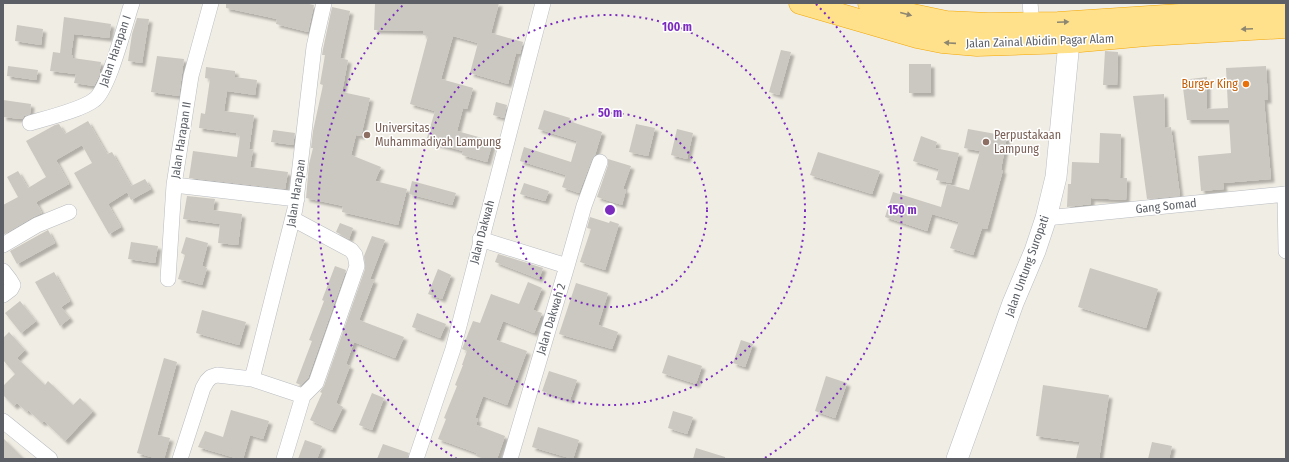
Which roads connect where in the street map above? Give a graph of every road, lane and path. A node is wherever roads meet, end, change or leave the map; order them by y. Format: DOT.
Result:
graph roads {
  1 [pos="132,3"];
  2 [pos="211,3"];
  3 [pos="324,3"];
  4 [pos="543,3"];
  5 [pos="800,3"];
  6 [pos="869,3"];
  7 [pos="1031,13"];
  8 [pos="1279,18"];
  9 [pos="1158,25"];
  10 [pos="1068,42"];
  11 [pos="30,123"];
  12 [pos="600,162"];
  13 [pos="174,185"];
  14 [pos="1285,194"];
  15 [pos="297,199"];
  16 [pos="68,212"];
  17 [pos="1046,218"];
  18 [pos="292,219"];
  19 [pos="480,239"];
  20 [pos="3,245"];
  21 [pos="1286,251"];
  22 [pos="567,266"];
  23 [pos="3,271"];
  24 [pos="168,279"];
  25 [pos="3,295"];
  26 [pos="252,379"];
  27 [pos="303,396"];
  28 [pos="3,421"];
  29 [pos="50,459"];
  30 [pos="180,459"];
  31 [pos="284,459"];
  32 [pos="416,459"];
  33 [pos="510,459"];
  34 [pos="957,459"];
  1 -- 11 [label="street, Jalan Harapan I"];
  2 -- 13 [label="street, Jalan Harapan II"];
  3 -- 15 [label="street, Jalan Harapan"];
  4 -- 19 [label="street, Jalan Dakwah"];
  10 -- 5 [label="highway, Jalan Zainal Abidin Pagar Alam, one-way"];
  6 -- 7 [label="highway, Jalan Zainal Abidin Pagar Alam, one-way"];
  7 -- 9 [label="highway, Jalan Zainal Abidin Pagar Alam, one-way"];
  8 -- 9 [label="highway, Jalan Zainal Abidin Pagar Alam"];
  9 -- 10 [label="highway, Jalan Zainal Abidin Pagar Alam"];
  10 -- 17 [label="main road, Jalan Untung Suropati"];
  12 -- 22 [label="street, Jalan Dakwah 2"];
  13 -- 15 [label="street"];
  13 -- 24 [label="street, Jalan Harapan II"];
  14 -- 17 [label="street, Gang Somad"];
  14 -- 21 [label="street"];
  15 -- 18 [label="street, Jalan Harapan"];
  16 -- 20 [label="street"];
  17 -- 34 [label="main road, Jalan Untung Suropati"];
  18 -- 26 [label="street, Jalan Harapan"];
  18 -- 27 [label="street"];
  19 -- 22 [label="street"];
  19 -- 32 [label="street, Jalan Dakwah"];
  22 -- 33 [label="street, Jalan Dakwah 2"];
  23 -- 25 [label="street"];
  26 -- 27 [label="street"];
  26 -- 30 [label="street"];
  27 -- 31 [label="street"];
  28 -- 29 [label="street"];
}
